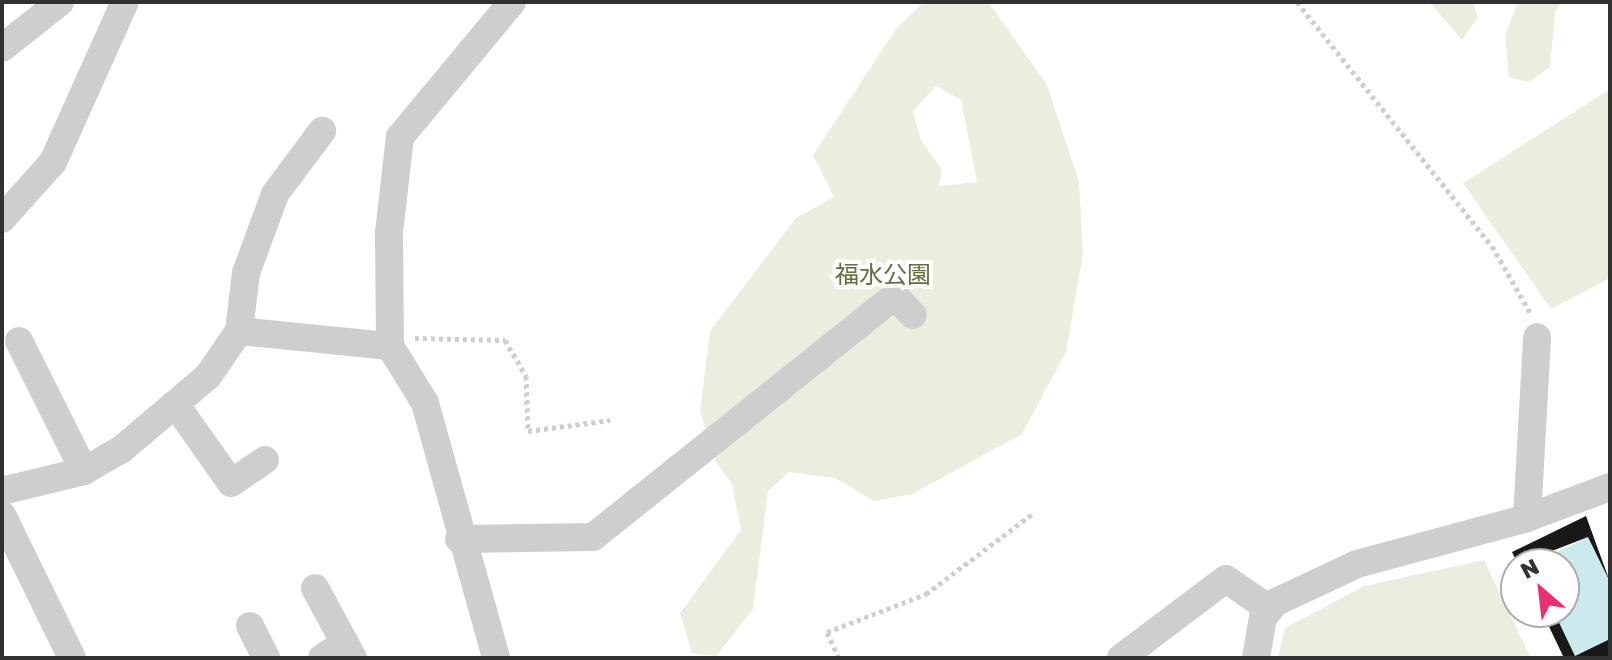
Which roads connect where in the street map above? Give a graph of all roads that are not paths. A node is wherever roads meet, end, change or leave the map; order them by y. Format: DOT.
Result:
graph roads {
  1 [pos="60,2"];
  2 [pos="125,2"];
  3 [pos="512,2"];
  4 [pos="2,48"];
  5 [pos="322,131"];
  6 [pos="2,219"];
  7 [pos="913,315"];
  8 [pos="239,331"];
  9 [pos="1537,337"];
  10 [pos="19,341"];
  11 [pos="390,342"];
  12 [pos="176,405"];
  13 [pos="265,460"];
  14 [pos="84,471"];
  15 [pos="1610,487"];
  16 [pos="2,491"];
  17 [pos="2,515"];
  18 [pos="1527,518"];
  19 [pos="459,539"];
  20 [pos="315,588"];
  21 [pos="1268,608"];
  22 [pos="250,626"];
  23 [pos="340,653"];
  24 [pos="72,658"];
  25 [pos="266,658"];
  26 [pos="496,658"];
  27 [pos="1121,658"];
  28 [pos="1256,658"];
  1 -- 4 [label="street"];
  2 -- 6 [label="street"];
  3 -- 11 [label="street"];
  5 -- 8 [label="street"];
  7 -- 19 [label="street"];
  8 -- 11 [label="street"];
  8 -- 12 [label="street"];
  9 -- 18 [label="street"];
  10 -- 14 [label="street"];
  11 -- 19 [label="street"];
  12 -- 13 [label="street"];
  12 -- 14 [label="street"];
  14 -- 16 [label="street"];
  15 -- 18 [label="street"];
  17 -- 24 [label="street"];
  18 -- 21 [label="street"];
  19 -- 26 [label="street"];
  20 -- 23 [label="street"];
  21 -- 27 [label="street"];
  21 -- 28 [label="street"];
  22 -- 25 [label="street"];
}
